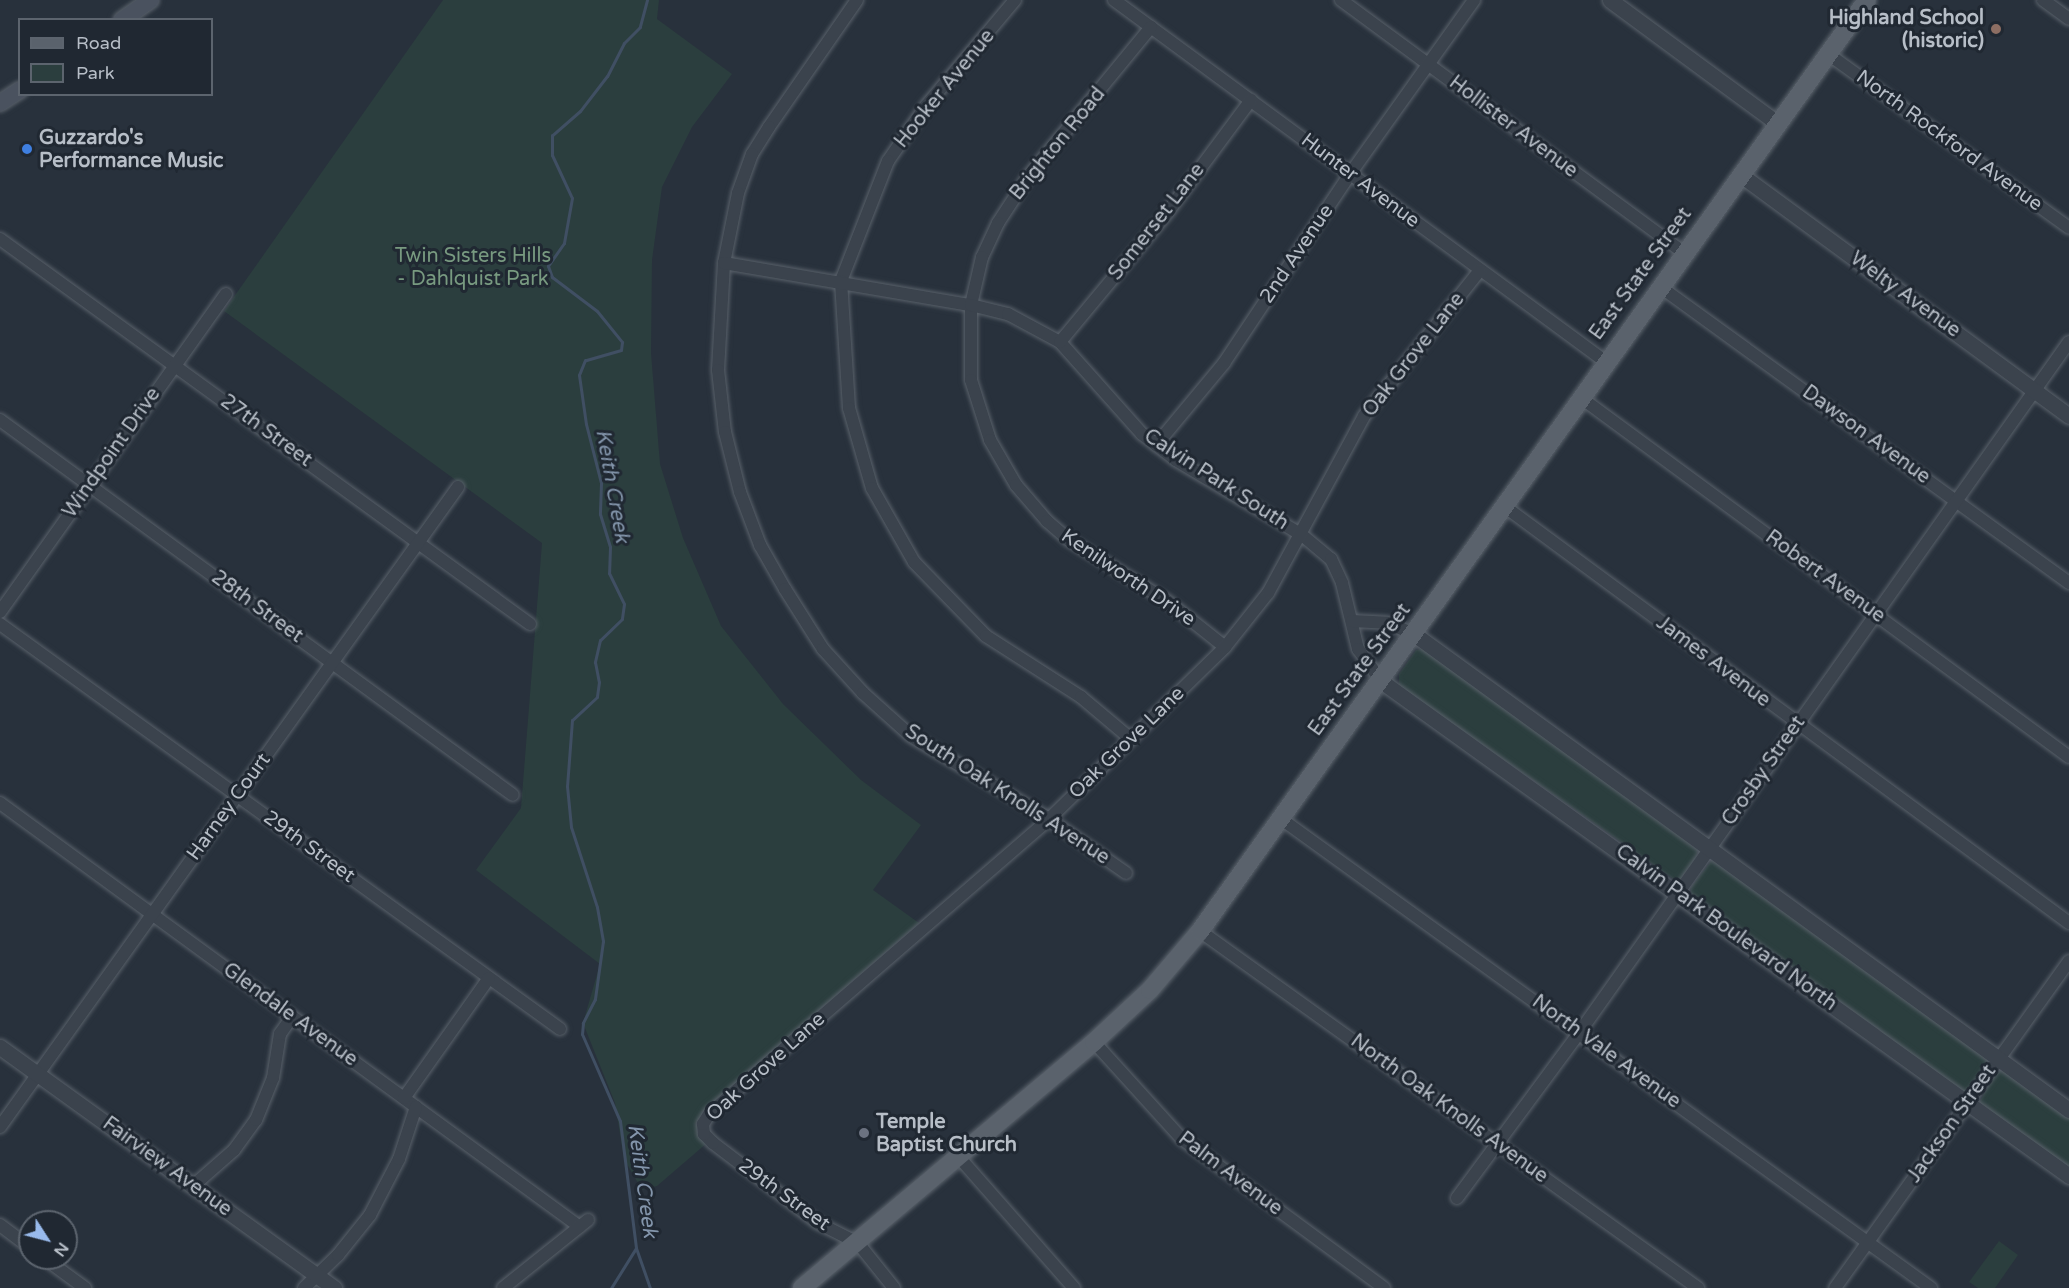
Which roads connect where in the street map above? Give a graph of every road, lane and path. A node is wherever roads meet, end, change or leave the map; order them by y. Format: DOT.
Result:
graph roads {
  1 [pos="151,0"];
  2 [pos="858,0"];
  3 [pos="1015,0"];
  4 [pos="1114,0"];
  5 [pos="1341,0"];
  6 [pos="1474,0"];
  7 [pos="1610,0"];
  8 [pos="1867,0"];
  9 [pos="2043,0"];
  10 [pos="125,18"];
  11 [pos="2069,19"];
  12 [pos="1150,27"];
  13 [pos="1828,54"];
  14 [pos="1428,64"];
  15 [pos="18,91"];
  16 [pos="1251,100"];
  17 [pos="0,103"];
  18 [pos="1777,123"];
  19 [pos="1350,174"];
  20 [pos="1741,175"];
  21 [pos="2069,228"];
  22 [pos="0,240"];
  23 [pos="1684,254"];
  24 [pos="724,263"];
  25 [pos="1480,270"];
  26 [pos="841,281"];
  27 [pos="1662,288"];
  28 [pos="226,294"];
  29 [pos="971,305"];
  30 [pos="1060,342"];
  31 [pos="2069,342"];
  32 [pos="1606,362"];
  33 [pos="175,365"];
  34 [pos="2035,391"];
  35 [pos="1580,397"];
  36 [pos="2069,416"];
  37 [pos="0,420"];
  38 [pos="1156,445"];
  39 [pos="90,485"];
  40 [pos="458,487"];
  41 [pos="1955,500"];
  42 [pos="1503,506"];
  43 [pos="1302,535"];
  44 [pos="418,542"];
  45 [pos="2069,584"];
  46 [pos="0,612"];
  47 [pos="1874,614"];
  48 [pos="1352,621"];
  49 [pos="0,624"];
  50 [pos="530,624"];
  51 [pos="1414,634"];
  52 [pos="1225,647"];
  53 [pos="333,663"];
  54 [pos="1381,681"];
  55 [pos="1797,724"];
  56 [pos="1131,739"];
  57 [pos="2069,757"];
  58 [pos="237,795"];
  59 [pos="513,795"];
  60 [pos="0,803"];
  61 [pos="1280,818"];
  62 [pos="1049,819"];
  63 [pos="1709,849"];
  64 [pos="1126,873"];
  65 [pos="1677,893"];
  66 [pos="153,914"];
  67 [pos="2069,923"];
  68 [pos="1200,931"];
  69 [pos="2069,961"];
  70 [pos="489,978"];
  71 [pos="292,1017"];
  72 [pos="560,1029"];
  73 [pos="1579,1033"];
  74 [pos="1094,1042"];
  75 [pos="0,1047"];
  76 [pos="1998,1058"];
  77 [pos="38,1075"];
  78 [pos="404,1098"];
  79 [pos="1968,1102"];
  80 [pos="416,1107"];
  81 [pos="2069,1110"];
  82 [pos="0,1127"];
  83 [pos="713,1143"];
  84 [pos="1497,1143"];
  85 [pos="958,1156"];
  86 [pos="2069,1176"];
  87 [pos="193,1186"];
  88 [pos="1457,1198"];
  89 [pos="0,1225"];
  90 [pos="18,1239"];
  91 [pos="858,1243"];
  92 [pos="1868,1243"];
  93 [pos="60,1270"];
  94 [pos="317,1276"];
  95 [pos="85,1288"];
  96 [pos="304,1288"];
  97 [pos="334,1288"];
  98 [pos="503,1288"];
  99 [pos="802,1288"];
  100 [pos="894,1288"];
  101 [pos="1074,1288"];
  102 [pos="1383,1288"];
  103 [pos="1698,1288"];
  104 [pos="1835,1288"];
  105 [pos="1931,1288"];
  1 -- 10 [label="main road"];
  2 -- 24 [label="street, South Oak Knolls Avenue"];
  3 -- 26 [label="street, Hooker Avenue"];
  4 -- 12 [label="street, Hunter Avenue"];
  5 -- 14 [label="street, Hollister Avenue"];
  6 -- 14 [label="street, 2nd Avenue"];
  7 -- 18 [label="street"];
  8 -- 13 [label="main road, East State Street"];
  9 -- 11 [label="street"];
  12 -- 16 [label="street, Hunter Avenue"];
  12 -- 29 [label="street, Brighton Road"];
  13 -- 18 [label="main road, East State Street"];
  13 -- 21 [label="street, North Rockford Avenue"];
  14 -- 19 [label="street, 2nd Avenue"];
  14 -- 23 [label="street, Hollister Avenue"];
  15 -- 17 [label="main road"];
  16 -- 19 [label="street, Hunter Avenue"];
  16 -- 30 [label="street, Somerset Lane"];
  18 -- 20 [label="main road, East State Street"];
  19 -- 25 [label="street, Hunter Avenue"];
  19 -- 38 [label="street, 2nd Avenue"];
  20 -- 23 [label="main road, East State Street"];
  20 -- 34 [label="street, Welty Avenue"];
  22 -- 33 [label="street, 27th Street"];
  23 -- 27 [label="main road, East State Street"];
  24 -- 26 [label="street, Calvin Park South"];
  24 -- 62 [label="street, South Oak Knolls Avenue"];
  25 -- 32 [label="street, Hunter Avenue"];
  25 -- 43 [label="street, Oak Grove Lane"];
  26 -- 29 [label="street, Calvin Park South"];
  26 -- 56 [label="street"];
  27 -- 32 [label="main road, East State Street"];
  27 -- 41 [label="street, Dawson Avenue"];
  28 -- 33 [label="street, Windpoint Drive"];
  29 -- 30 [label="street, Calvin Park South"];
  29 -- 52 [label="street, Kenilworth Drive"];
  30 -- 38 [label="street, Calvin Park South"];
  31 -- 34 [label="street, Crosby Street"];
  32 -- 35 [label="main road, East State Street"];
  33 -- 39 [label="street, Windpoint Drive"];
  33 -- 44 [label="street, 27th Street"];
  34 -- 36 [label="street, Welty Avenue"];
  34 -- 41 [label="street, Crosby Street"];
  35 -- 42 [label="main road, East State Street"];
  35 -- 47 [label="street, Robert Avenue"];
  37 -- 39 [label="street, 28th Street"];
  38 -- 43 [label="street, Calvin Park South"];
  39 -- 46 [label="street, Windpoint Drive"];
  39 -- 53 [label="street, 28th Street"];
  40 -- 44 [label="street, Harney Court"];
  41 -- 45 [label="street, Dawson Avenue"];
  41 -- 47 [label="street, Crosby Street"];
  42 -- 51 [label="main road, East State Street"];
  42 -- 55 [label="street, James Avenue"];
  43 -- 48 [label="street, Calvin Park South"];
  43 -- 52 [label="street, Oak Grove Lane"];
  44 -- 50 [label="street, 27th Street"];
  44 -- 53 [label="street, Harney Court"];
  47 -- 55 [label="street, Crosby Street"];
  47 -- 57 [label="street, Robert Avenue"];
  48 -- 51 [label="street"];
  48 -- 54 [label="street, Calvin Park South"];
  49 -- 58 [label="street, 29th Street"];
  51 -- 54 [label="main road, East State Street"];
  51 -- 63 [label="street"];
  52 -- 56 [label="street, Oak Grove Lane"];
  53 -- 58 [label="street, Harney Court"];
  53 -- 59 [label="street, 28th Street"];
  54 -- 61 [label="main road, East State Street"];
  54 -- 65 [label="street, Calvin Park Boulevard North"];
  55 -- 63 [label="street, Crosby Street"];
  55 -- 67 [label="street, James Avenue"];
  56 -- 62 [label="street, Oak Grove Lane"];
  58 -- 66 [label="street, Harney Court"];
  58 -- 70 [label="street, 29th Street"];
  60 -- 66 [label="street, Glendale Avenue"];
  61 -- 68 [label="main road, East State Street"];
  61 -- 73 [label="street, North Vale Avenue"];
  62 -- 64 [label="street, South Oak Knolls Avenue"];
  62 -- 83 [label="street, Oak Grove Lane"];
  63 -- 65 [label="street, Crosby Street"];
  63 -- 76 [label="street"];
  65 -- 73 [label="street, Crosby Street"];
  65 -- 79 [label="street, Calvin Park Boulevard North"];
  66 -- 71 [label="street, Glendale Avenue"];
  66 -- 77 [label="street, Harney Court"];
  68 -- 74 [label="main road, East State Street"];
  68 -- 84 [label="street, North Oak Knolls Avenue"];
  69 -- 76 [label="street, Jackson Street"];
  70 -- 72 [label="street, 29th Street"];
  70 -- 78 [label="street"];
  71 -- 78 [label="street, Glendale Avenue"];
  71 -- 87 [label="street"];
  73 -- 84 [label="street, Crosby Street"];
  73 -- 92 [label="street, North Vale Avenue"];
  74 -- 85 [label="main road, East State Street"];
  74 -- 102 [label="street, Palm Avenue"];
  75 -- 77 [label="street, Fairview Avenue"];
  76 -- 79 [label="street, Jackson Street"];
  76 -- 81 [label="street"];
  77 -- 82 [label="street, Harney Court"];
  77 -- 87 [label="street, Fairview Avenue"];
  78 -- 80 [label="street, Glendale Avenue"];
  79 -- 86 [label="street, Calvin Park Boulevard North"];
  79 -- 92 [label="street, Jackson Street"];
  80 -- 94 [label="street"];
  80 -- 98 [label="street, Glendale Avenue"];
  83 -- 91 [label="street, 29th Street"];
  84 -- 88 [label="street, Crosby Street"];
  84 -- 103 [label="street, North Oak Knolls Avenue"];
  85 -- 91 [label="main road, East State Street"];
  85 -- 101 [label="street"];
  87 -- 94 [label="street, Fairview Avenue"];
  89 -- 90 [label="street"];
  91 -- 99 [label="main road, East State Street"];
  91 -- 100 [label="street"];
  92 -- 104 [label="street, Jackson Street"];
  92 -- 105 [label="street, North Vale Avenue"];
  93 -- 95 [label="street"];
  94 -- 96 [label="street"];
  94 -- 97 [label="street, Fairview Avenue"];
}
